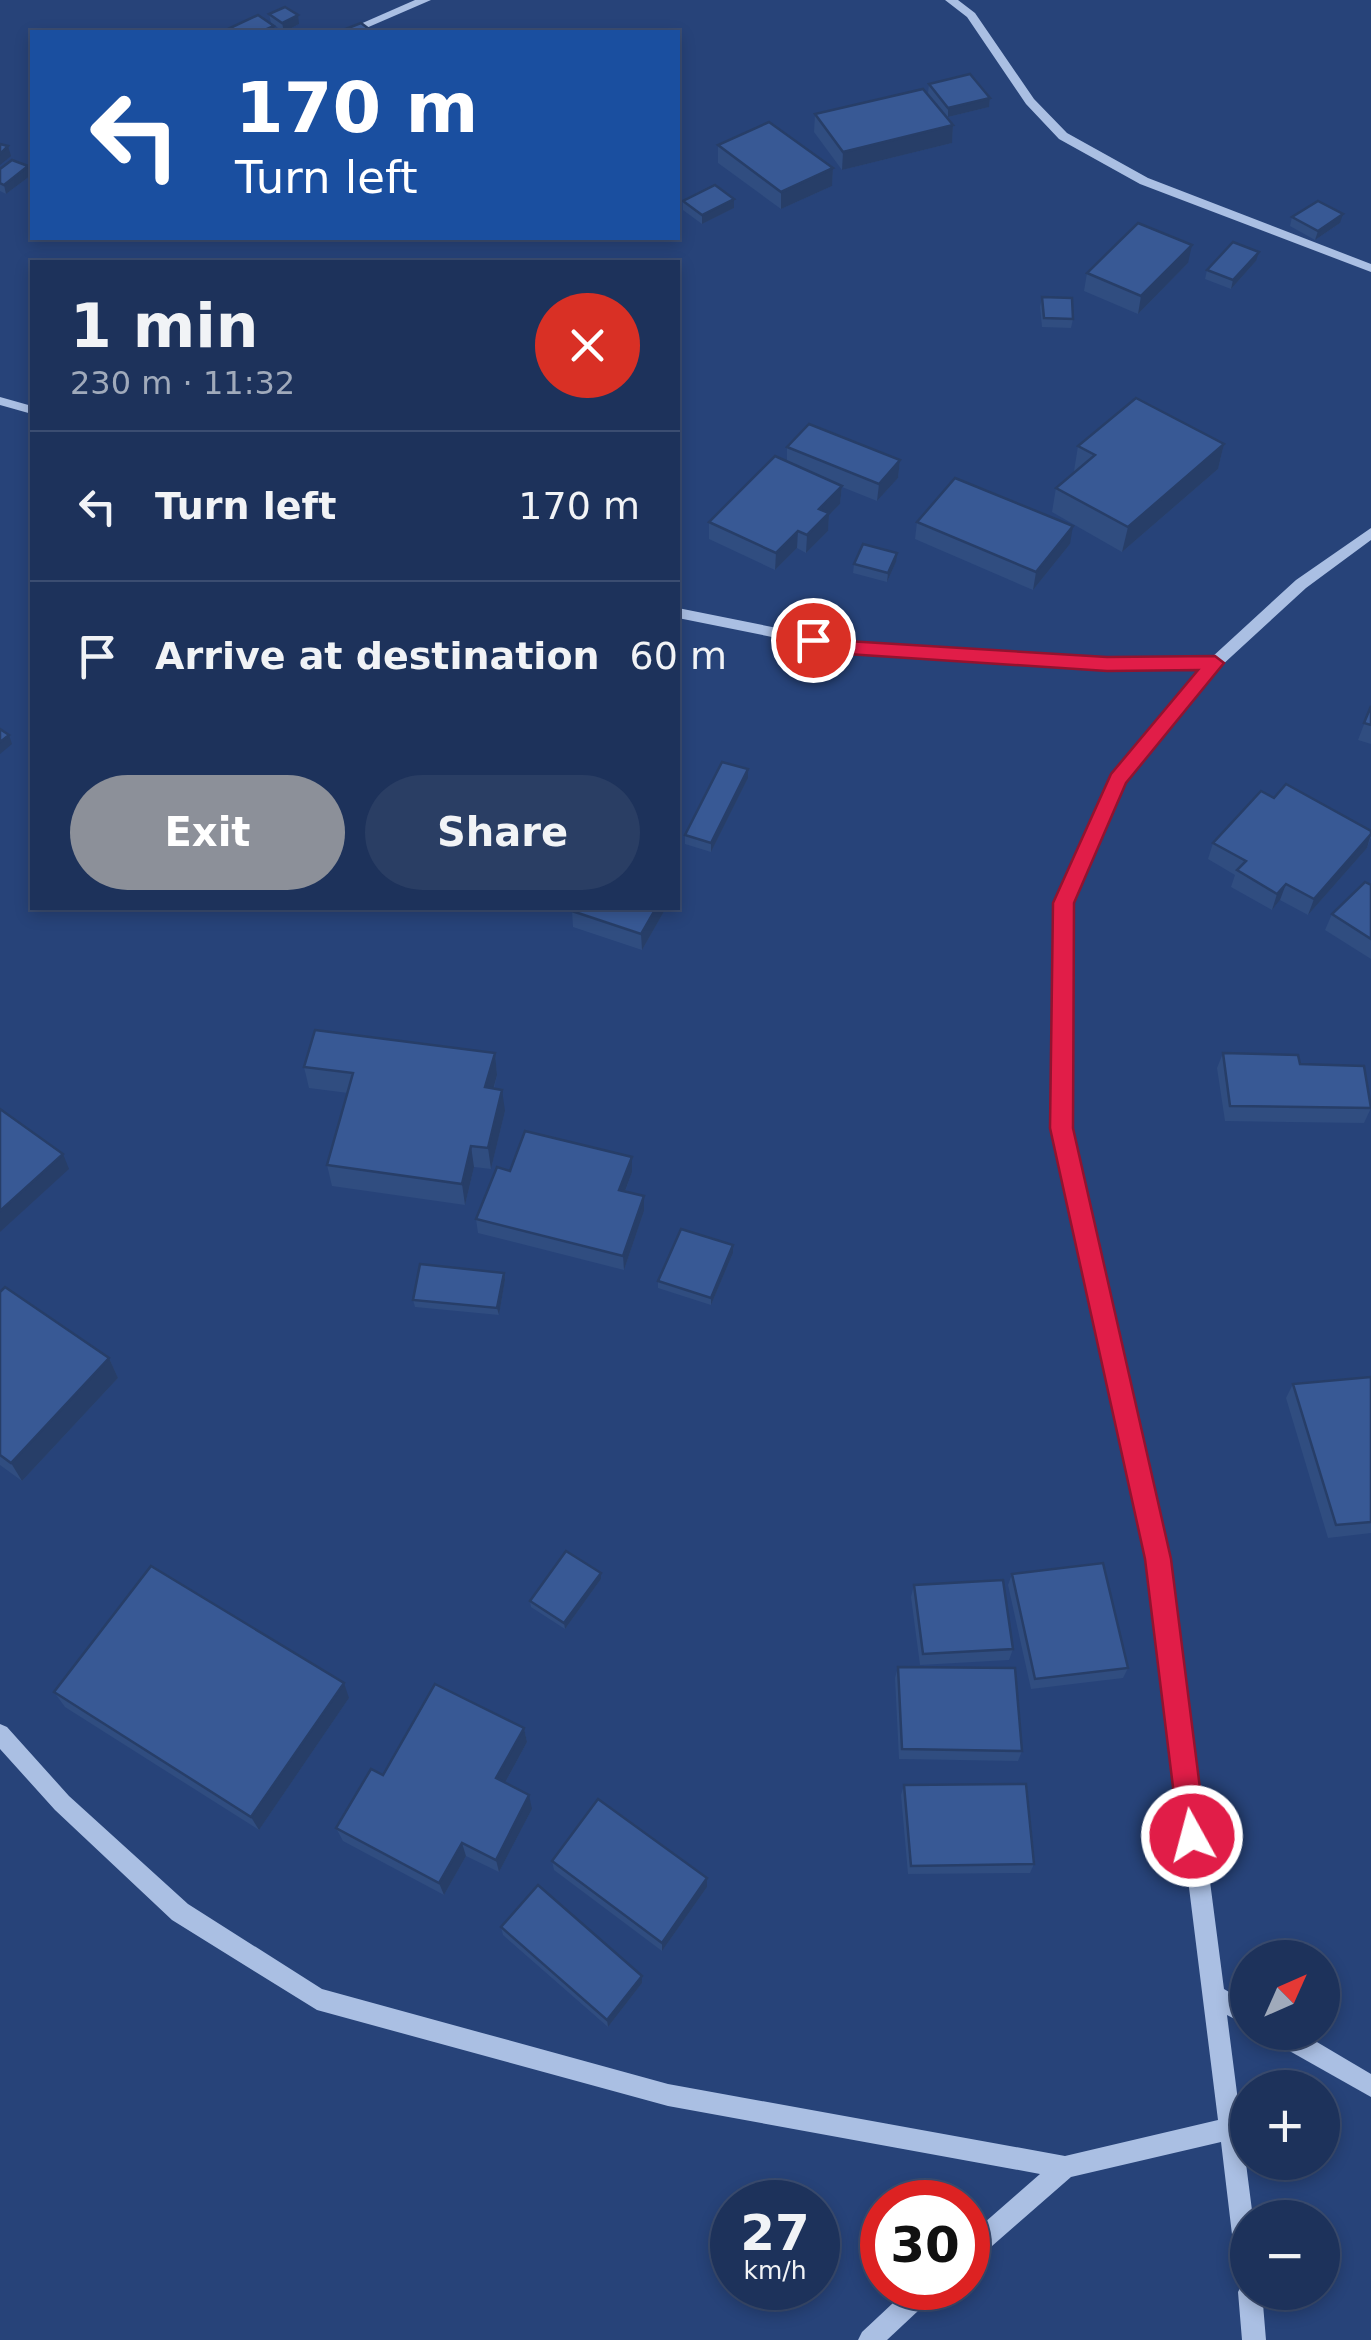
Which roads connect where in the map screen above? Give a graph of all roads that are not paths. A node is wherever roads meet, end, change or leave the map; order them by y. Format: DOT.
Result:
graph roads {
  1 [pos="425,0"];
  2 [pos="950,0"];
  3 [pos="353,30"];
  4 [pos="1371,268"];
  5 [pos="0,401"];
  6 [pos="30,409"];
  7 [pos="1371,534"];
  8 [pos="680,613"];
  9 [pos="1215,663"];
  10 [pos="0,1734"];
  11 [pos="1212,1995"];
  12 [pos="1230,2005"];
  13 [pos="1309,2050"];
  14 [pos="1371,2086"];
  15 [pos="1230,2129"];
  16 [pos="1065,2166"];
  17 [pos="990,2232"];
  18 [pos="902,2310"];
  19 [pos="1252,2310"];
  20 [pos="870,2340"];
  21 [pos="1254,2340"];
  1 -- 3 [label="street"];
  2 -- 4 [label="street"];
  5 -- 6 [label="street"];
  7 -- 9 [label="street"];
  8 -- 9 [label="street"];
  9 -- 11 [label="street"];
  10 -- 16 [label="street"];
  11 -- 12 [label="street"];
  11 -- 15 [label="street"];
  13 -- 14 [label="street"];
  15 -- 16 [label="street"];
  16 -- 17 [label="street"];
  18 -- 20 [label="street"];
  19 -- 21 [label="street"];
}
